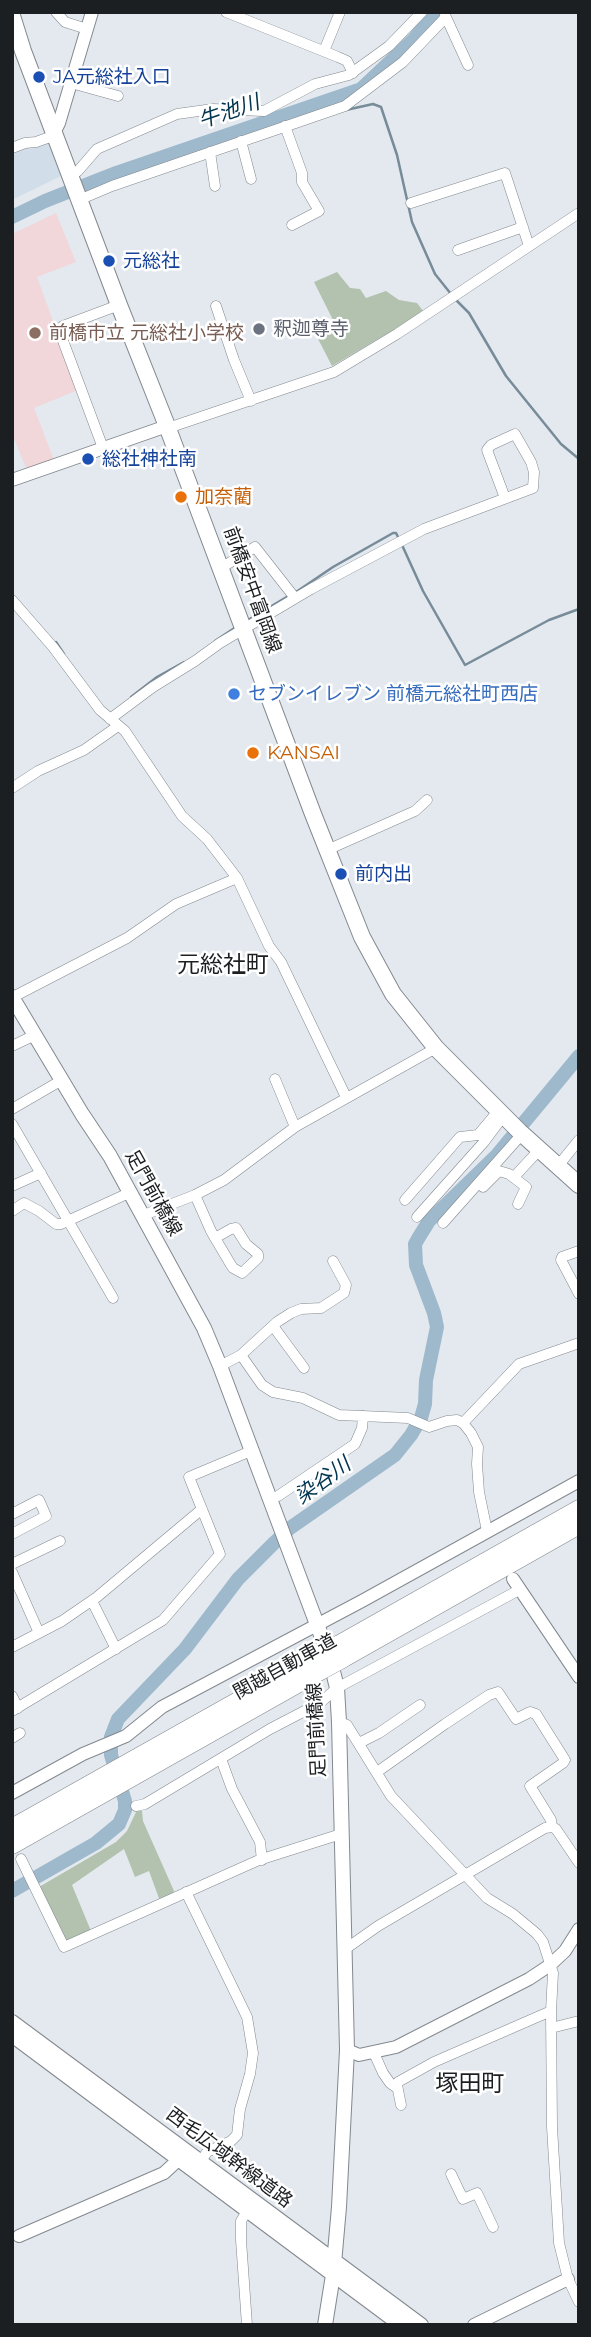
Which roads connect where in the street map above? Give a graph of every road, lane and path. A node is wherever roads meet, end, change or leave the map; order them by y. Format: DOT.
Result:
graph roads {
  1 [pos="56,12"];
  2 [pos="92,12"];
  3 [pos="226,12"];
  4 [pos="340,12"];
  5 [pos="422,12"];
  6 [pos="240,15"];
  7 [pos="445,15"];
  8 [pos="12,16"];
  9 [pos="87,29"];
  10 [pos="324,51"];
  11 [pos="17,52"];
  12 [pos="468,65"];
  13 [pos="353,73"];
  14 [pos="71,83"];
  15 [pos="118,96"];
  16 [pos="285,126"];
  17 [pos="54,132"];
  18 [pos="241,141"];
  19 [pos="12,148"];
  20 [pos="210,152"];
  21 [pos="71,178"];
  22 [pos="251,179"];
  23 [pos="215,186"];
  24 [pos="78,198"];
  25 [pos="411,203"];
  26 [pos="579,213"];
  27 [pos="292,225"];
  28 [pos="523,228"];
  29 [pos="529,246"];
  30 [pos="458,250"];
  31 [pos="118,305"];
  32 [pos="216,306"];
  33 [pos="251,401"];
  34 [pos="167,426"];
  35 [pos="103,448"];
  36 [pos="12,480"];
  37 [pos="505,498"];
  38 [pos="221,568"];
  39 [pos="295,598"];
  40 [pos="12,600"];
  41 [pos="243,629"];
  42 [pos="114,723"];
  43 [pos="12,788"];
  44 [pos="428,800"];
  45 [pos="327,850"];
  46 [pos="237,878"];
  47 [pos="12,997"];
  48 [pos="35,1035"];
  49 [pos="12,1046"];
  50 [pos="436,1048"];
  51 [pos="275,1079"];
  52 [pos="62,1080"];
  53 [pos="346,1097"];
  54 [pos="12,1110"];
  55 [pos="503,1114"];
  56 [pos="12,1124"];
  57 [pos="295,1127"];
  58 [pos="521,1133"];
  59 [pos="579,1140"];
  60 [pos="540,1149"];
  61 [pos="558,1166"];
  62 [pos="41,1173"];
  63 [pos="514,1177"];
  64 [pos="579,1185"];
  65 [pos="12,1186"];
  66 [pos="483,1188"];
  67 [pos="131,1192"];
  68 [pos="195,1195"];
  69 [pos="405,1200"];
  70 [pos="518,1204"];
  71 [pos="12,1211"];
  72 [pos="144,1215"];
  73 [pos="418,1217"];
  74 [pos="69,1219"];
  75 [pos="443,1223"];
  76 [pos="215,1238"];
  77 [pos="579,1251"];
  78 [pos="333,1261"];
  79 [pos="579,1294"];
  80 [pos="113,1298"];
  81 [pos="273,1326"];
  82 [pos="579,1343"];
  83 [pos="241,1355"];
  84 [pos="220,1366"];
  85 [pos="304,1368"];
  86 [pos="363,1416"];
  87 [pos="463,1423"];
  88 [pos="251,1451"];
  89 [pos="579,1480"];
  90 [pos="269,1500"];
  91 [pos="202,1509"];
  92 [pos="579,1509"];
  93 [pos="12,1514"];
  94 [pos="579,1525"];
  95 [pos="487,1531"];
  96 [pos="12,1534"];
  97 [pos="60,1541"];
  98 [pos="494,1544"];
  99 [pos="12,1564"];
  100 [pos="12,1572"];
  101 [pos="516,1584"];
  102 [pos="92,1601"];
  103 [pos="318,1623"];
  104 [pos="39,1633"];
  105 [pos="12,1647"];
  106 [pos="116,1649"];
  107 [pos="340,1652"];
  108 [pos="579,1677"];
  109 [pos="337,1688"];
  110 [pos="12,1696"];
  111 [pos="420,1705"];
  112 [pos="15,1709"];
  113 [pos="339,1722"];
  114 [pos="359,1743"];
  115 [pos="221,1759"];
  116 [pos="377,1772"];
  117 [pos="109,1782"];
  118 [pos="12,1793"];
  119 [pos="136,1806"];
  120 [pos="552,1827"];
  121 [pos="12,1828"];
  122 [pos="341,1835"];
  123 [pos="17,1852"];
  124 [pos="262,1860"];
  125 [pos="579,1863"];
  126 [pos="466,1875"];
  127 [pos="186,1892"];
  128 [pos="579,1929"];
  129 [pos="344,1950"];
  130 [pos="550,1965"];
  131 [pos="551,2011"];
  132 [pos="579,2021"];
  133 [pos="12,2022"];
  134 [pos="551,2028"];
  135 [pos="12,2035"];
  136 [pos="347,2049"];
  137 [pos="374,2053"];
  138 [pos="397,2088"];
  139 [pos="401,2105"];
  140 [pos="178,2160"];
  141 [pos="201,2161"];
  142 [pos="451,2174"];
  143 [pos="247,2211"];
  144 [pos="493,2227"];
  145 [pos="19,2236"];
  146 [pos="334,2268"];
  147 [pos="572,2281"];
  148 [pos="579,2302"];
  149 [pos="478,2324"];
  150 [pos="247,2325"];
  151 [pos="325,2325"];
  152 [pos="401,2325"];
  153 [pos="421,2325"];
  1 -- 9 [label="street"];
  2 -- 9 [label="street"];
  3 -- 6 [label="street"];
  4 -- 10 [label="street"];
  5 -- 13 [label="street"];
  6 -- 10 [label="street"];
  7 -- 12 [label="street"];
  7 -- 16 [label="street"];
  8 -- 11 [label="main road"];
  9 -- 14 [label="street"];
  10 -- 13 [label="street"];
  11 -- 17 [label="main road"];
  13 -- 21 [label="street"];
  14 -- 15 [label="street"];
  14 -- 17 [label="street"];
  16 -- 18 [label="street"];
  16 -- 27 [label="street"];
  17 -- 19 [label="street"];
  17 -- 21 [label="main road"];
  18 -- 20 [label="street"];
  18 -- 22 [label="street"];
  20 -- 23 [label="street"];
  20 -- 24 [label="street"];
  21 -- 24 [label="main road, 前橋安中富岡線"];
  24 -- 31 [label="main road, 前橋安中富岡線"];
  25 -- 28 [label="street"];
  26 -- 29 [label="street"];
  28 -- 29 [label="street"];
  28 -- 30 [label="street"];
  29 -- 33 [label="street"];
  31 -- 34 [label="main road, 前橋安中富岡線"];
  31 -- 35 [label="street"];
  32 -- 33 [label="street"];
  33 -- 34 [label="street"];
  34 -- 35 [label="street"];
  34 -- 38 [label="main road, 前橋安中富岡線"];
  35 -- 36 [label="street"];
  37 -- 37 [label="street"];
  37 -- 39 [label="street"];
  38 -- 39 [label="street"];
  38 -- 41 [label="main road, 前橋安中富岡線"];
  39 -- 41 [label="street"];
  40 -- 42 [label="street"];
  41 -- 42 [label="street"];
  41 -- 45 [label="main road, 前橋安中富岡線"];
  42 -- 43 [label="street"];
  42 -- 46 [label="street"];
  44 -- 45 [label="street"];
  45 -- 50 [label="main road, 前橋安中富岡線"];
  46 -- 47 [label="street"];
  46 -- 53 [label="street"];
  47 -- 48 [label="main road, 足門前橋線"];
  48 -- 49 [label="street"];
  48 -- 52 [label="main road, 足門前橋線"];
  50 -- 53 [label="street"];
  50 -- 55 [label="main road, 前橋安中富岡線"];
  51 -- 57 [label="street"];
  52 -- 54 [label="street"];
  52 -- 67 [label="main road, 足門前橋線"];
  53 -- 57 [label="street"];
  55 -- 58 [label="main road, 前橋安中富岡線"];
  55 -- 69 [label="street"];
  55 -- 73 [label="street"];
  56 -- 62 [label="street"];
  57 -- 68 [label="street"];
  58 -- 60 [label="main road"];
  58 -- 75 [label="street"];
  59 -- 61 [label="street"];
  60 -- 61 [label="main road"];
  60 -- 63 [label="street"];
  61 -- 64 [label="main road"];
  62 -- 65 [label="street"];
  62 -- 74 [label="street"];
  63 -- 66 [label="street"];
  63 -- 70 [label="street"];
  67 -- 72 [label="main road, 足門前橋線"];
  67 -- 74 [label="street"];
  68 -- 72 [label="street"];
  68 -- 76 [label="street"];
  71 -- 74 [label="street"];
  72 -- 84 [label="main road, 足門前橋線"];
  74 -- 80 [label="street"];
  76 -- 76 [label="street"];
  77 -- 79 [label="street"];
  78 -- 81 [label="street"];
  81 -- 83 [label="street"];
  81 -- 85 [label="street"];
  82 -- 87 [label="street"];
  83 -- 84 [label="street"];
  83 -- 86 [label="street"];
  84 -- 88 [label="main road, 足門前橋線"];
  86 -- 87 [label="street"];
  86 -- 90 [label="street"];
  87 -- 95 [label="street"];
  88 -- 90 [label="main road, 足門前橋線"];
  88 -- 91 [label="street"];
  89 -- 95 [label="street"];
  90 -- 103 [label="main road, 足門前橋線"];
  91 -- 102 [label="street"];
  91 -- 106 [label="street"];
  92 -- 107 [label="highway, 関越自動車道"];
  93 -- 96 [label="street"];
  94 -- 107 [label="highway, 関越自動車道"];
  95 -- 98 [label="street"];
  95 -- 103 [label="street"];
  97 -- 99 [label="street"];
  100 -- 104 [label="street"];
  101 -- 108 [label="street"];
  101 -- 109 [label="street"];
  102 -- 104 [label="street"];
  102 -- 106 [label="street"];
  103 -- 109 [label="main road, 足門前橋線"];
  103 -- 118 [label="street"];
  104 -- 105 [label="street"];
  106 -- 112 [label="street"];
  107 -- 117 [label="highway, 関越自動車道, bridge"];
  109 -- 113 [label="main road, 足門前橋線"];
  109 -- 115 [label="street"];
  110 -- 112 [label="street"];
  111 -- 114 [label="street"];
  113 -- 114 [label="street"];
  113 -- 122 [label="main road, 足門前橋線"];
  114 -- 116 [label="street"];
  115 -- 119 [label="street"];
  115 -- 124 [label="street"];
  116 -- 120 [label="street"];
  116 -- 126 [label="street"];
  117 -- 121 [label="highway, 関越自動車道"];
  117 -- 123 [label="highway, 関越自動車道"];
  120 -- 125 [label="street"];
  120 -- 126 [label="street"];
  122 -- 124 [label="street"];
  122 -- 129 [label="main road, 足門前橋線"];
  123 -- 127 [label="street"];
  124 -- 127 [label="street"];
  126 -- 129 [label="street"];
  126 -- 130 [label="street"];
  127 -- 141 [label="street"];
  128 -- 130 [label="street"];
  129 -- 136 [label="main road, 足門前橋線"];
  130 -- 131 [label="street"];
  130 -- 137 [label="street"];
  131 -- 134 [label="street"];
  131 -- 138 [label="street"];
  132 -- 134 [label="street"];
  133 -- 141 [label="main road, 西毛広域幹線道路"];
  134 -- 147 [label="street"];
  135 -- 140 [label="main road, 西毛広域幹線道路"];
  136 -- 137 [label="street"];
  136 -- 146 [label="main road, 足門前橋線"];
  137 -- 138 [label="street"];
  138 -- 139 [label="street"];
  140 -- 143 [label="main road, 西毛広域幹線道路"];
  140 -- 145 [label="street"];
  141 -- 146 [label="main road, 西毛広域幹線道路"];
  142 -- 144 [label="street"];
  143 -- 146 [label="main road, 西毛広域幹線道路"];
  143 -- 150 [label="street"];
  146 -- 151 [label="main road, 足門前橋線"];
  146 -- 152 [label="main road, 西毛広域幹線道路"];
  146 -- 153 [label="main road, 西毛広域幹線道路"];
  147 -- 148 [label="street"];
  147 -- 149 [label="street"];
}
